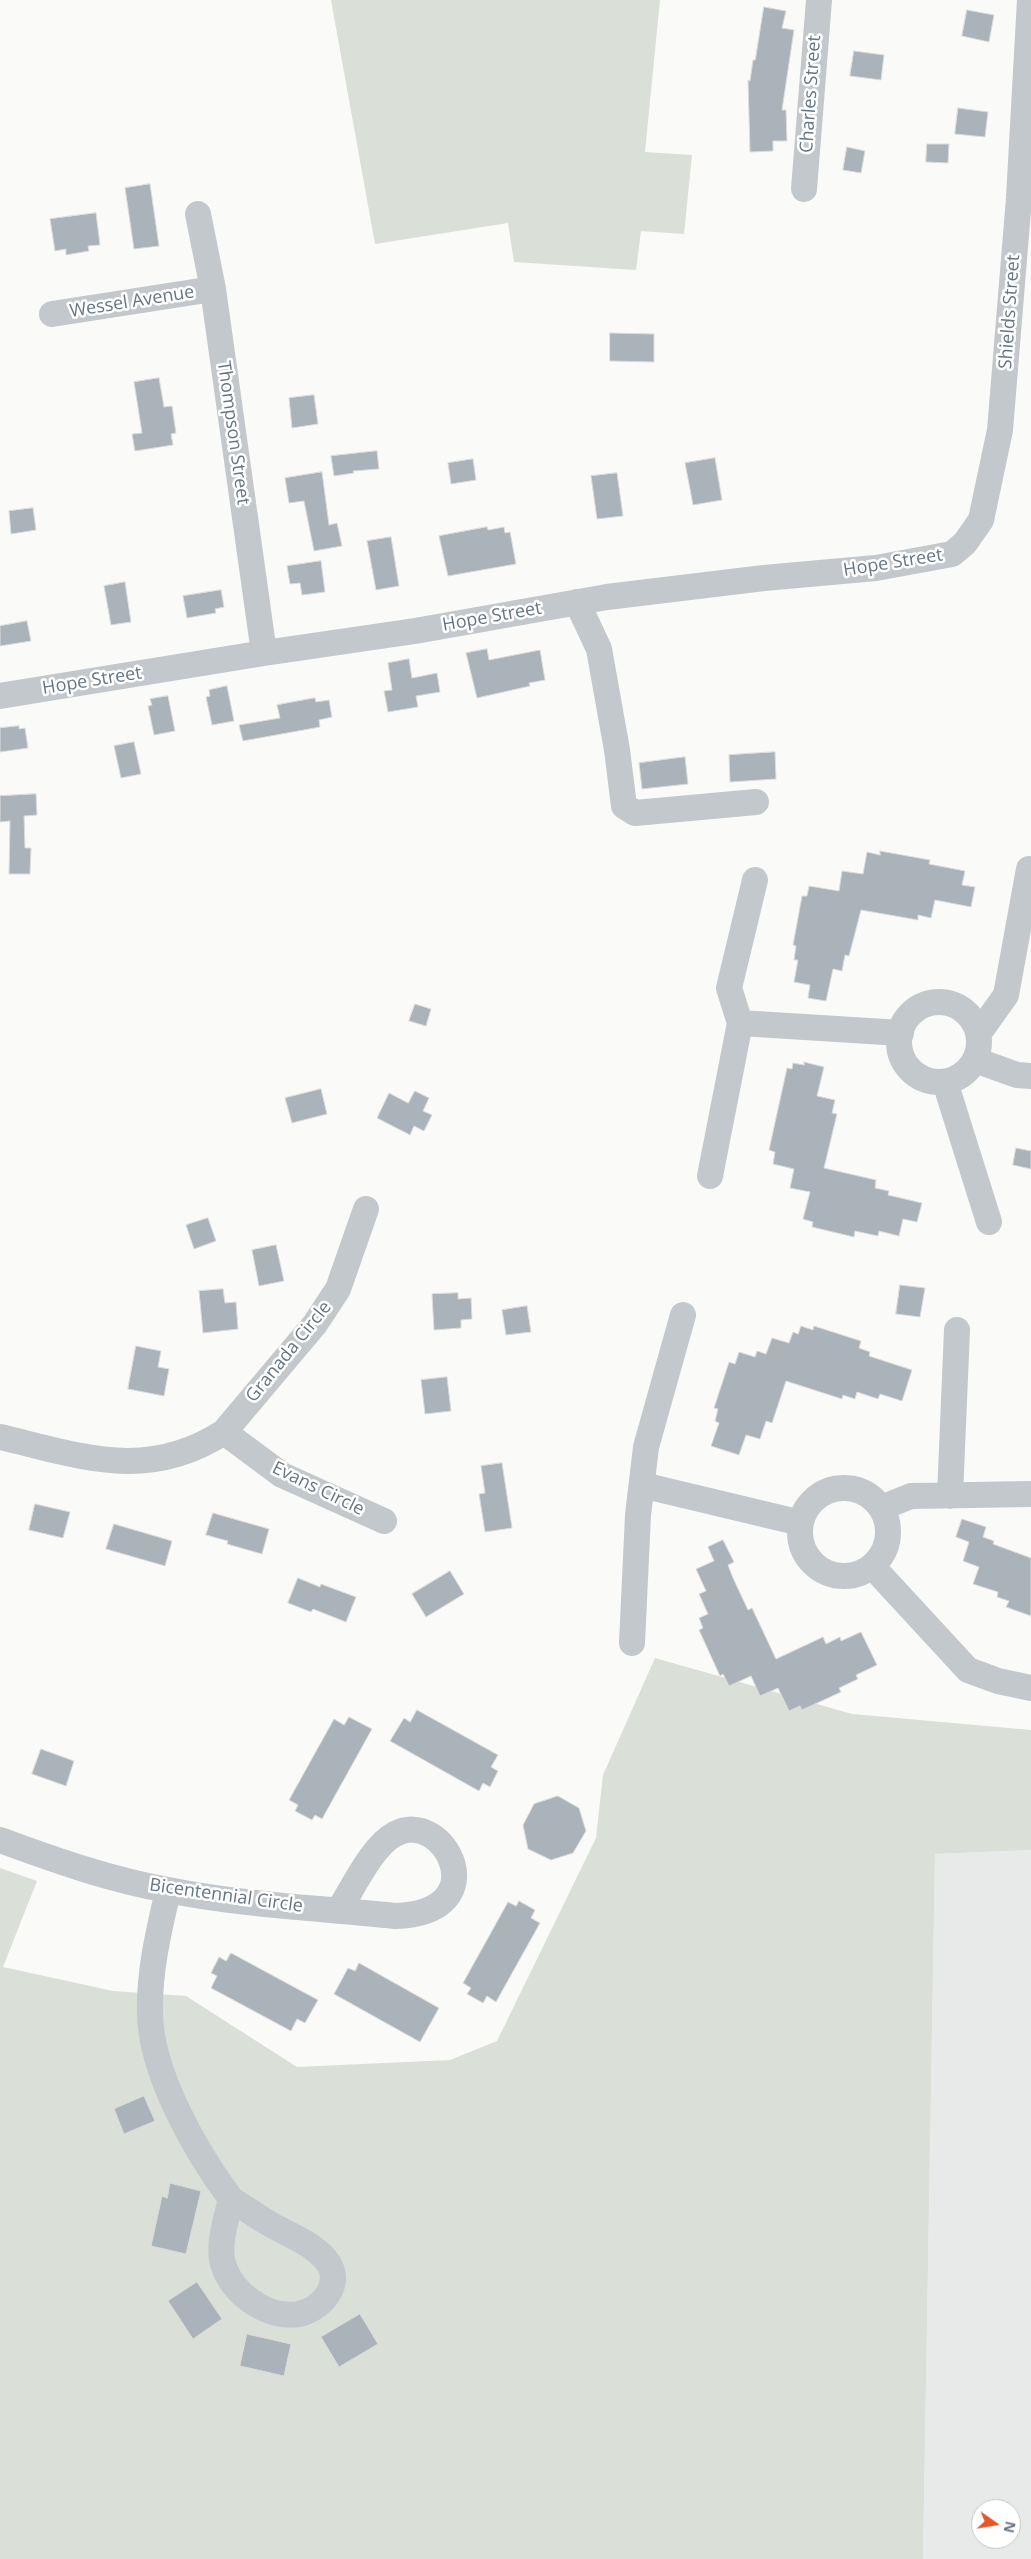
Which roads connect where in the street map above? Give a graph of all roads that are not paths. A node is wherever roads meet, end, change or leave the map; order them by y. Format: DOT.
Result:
graph roads {
  1 [pos="819,0"];
  2 [pos="1030,0"];
  3 [pos="804,189"];
  4 [pos="198,214"];
  5 [pos="213,289"];
  6 [pos="1020,298"];
  7 [pos="52,314"];
  8 [pos="976,530"];
  9 [pos="576,602"];
  10 [pos="264,653"];
  11 [pos="0,696"];
  12 [pos="756,802"];
  13 [pos="1029,869"];
  14 [pos="755,880"];
  15 [pos="740,1023"];
  16 [pos="900,1033"];
  17 [pos="979,1033"];
  18 [pos="975,1060"];
  19 [pos="1031,1076"];
  20 [pos="945,1082"];
  21 [pos="710,1176"];
  22 [pos="366,1209"];
  23 [pos="988,1222"];
  24 [pos="683,1315"];
  25 [pos="957,1330"];
  26 [pos="224,1432"];
  27 [pos="0,1437"];
  28 [pos="642,1485"];
  29 [pos="1031,1494"];
  30 [pos="950,1496"];
  31 [pos="881,1508"];
  32 [pos="384,1521"];
  33 [pos="801,1523"];
  34 [pos="872,1566"];
  35 [pos="632,1643"];
  36 [pos="1031,1688"];
  37 [pos="0,1840"];
  38 [pos="168,1890"];
  39 [pos="339,1910"];
  40 [pos="232,2199"];
  1 -- 3 [label="street, Charles Street"];
  2 -- 6 [label="street, Shields Street"];
  4 -- 5 [label="street, Thompson Street"];
  5 -- 7 [label="street, Wessel Avenue"];
  5 -- 10 [label="street, Thompson Street"];
  6 -- 8 [label="street, Shields Street"];
  8 -- 9 [label="street, Hope Street"];
  9 -- 10 [label="street, Hope Street"];
  9 -- 12 [label="street"];
  10 -- 11 [label="street, Hope Street"];
  13 -- 17 [label="street"];
  14 -- 15 [label="street"];
  15 -- 16 [label="street"];
  15 -- 21 [label="street"];
  16 -- 17 [label="street"];
  16 -- 20 [label="street"];
  17 -- 18 [label="street"];
  18 -- 19 [label="street"];
  18 -- 20 [label="street"];
  20 -- 23 [label="street"];
  22 -- 26 [label="street, Granada Circle"];
  24 -- 28 [label="street"];
  25 -- 30 [label="street"];
  26 -- 27 [label="street"];
  26 -- 32 [label="street, Evans Circle"];
  28 -- 33 [label="street"];
  28 -- 35 [label="street"];
  29 -- 30 [label="street"];
  30 -- 31 [label="street"];
  31 -- 33 [label="street"];
  31 -- 34 [label="street"];
  33 -- 34 [label="street"];
  34 -- 36 [label="street"];
  37 -- 38 [label="street, Bicentennial Circle"];
  38 -- 39 [label="street, Bicentennial Circle"];
  38 -- 40 [label="street"];
  40 -- 40 [label="street"];
}
